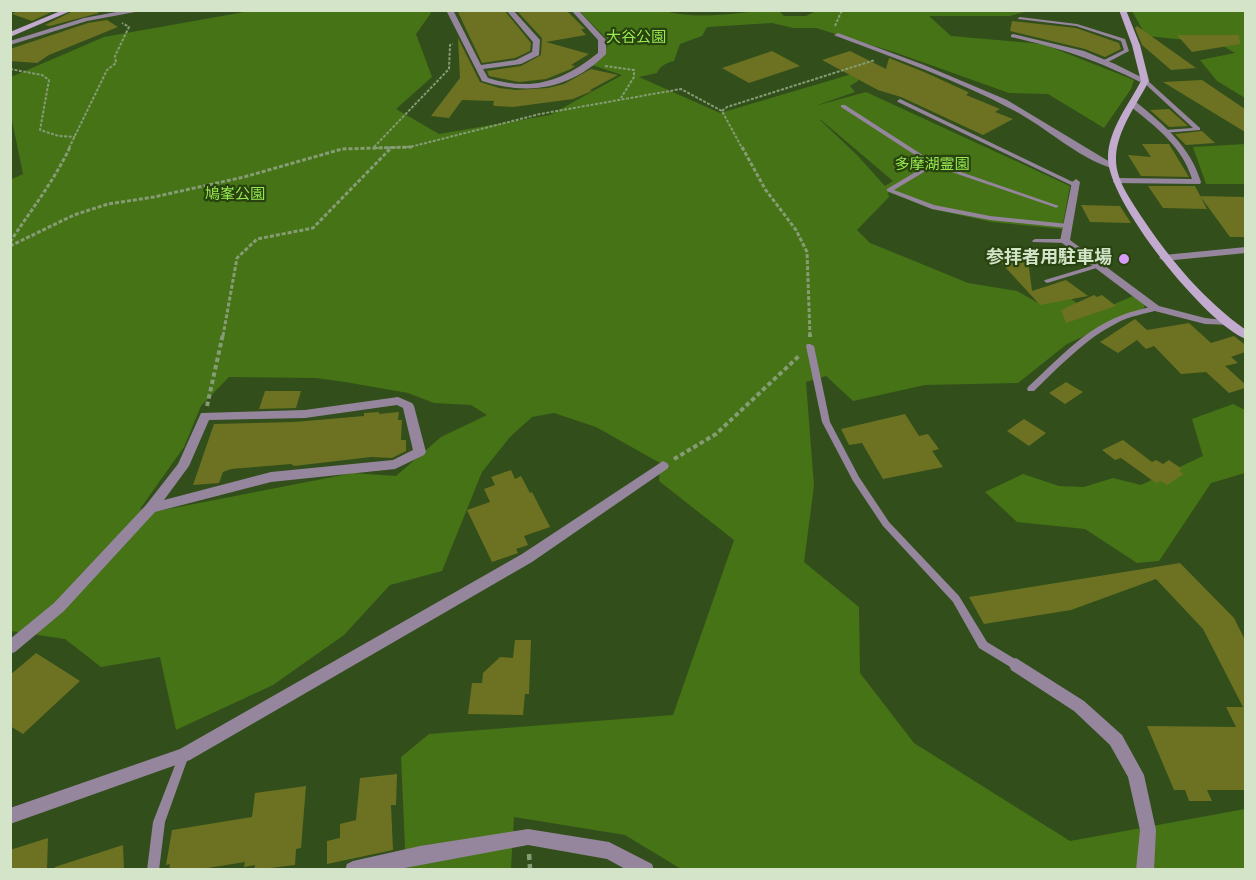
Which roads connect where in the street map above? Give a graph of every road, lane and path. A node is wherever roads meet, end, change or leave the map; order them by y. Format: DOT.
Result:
graph roads {
  1 [pos="70,10"];
  2 [pos="120,10"];
  3 [pos="143,10"];
  4 [pos="449,10"];
  5 [pos="509,10"];
  6 [pos="574,10"];
  7 [pos="675,10"];
  8 [pos="742,10"];
  9 [pos="842,10"];
  10 [pos="1122,10"];
  11 [pos="111,16"];
  12 [pos="1020,18"];
  13 [pos="10,34"];
  14 [pos="837,35"];
  15 [pos="1013,36"];
  16 [pos="465,41"];
  17 [pos="10,43"];
  18 [pos="893,55"];
  19 [pos="1106,62"];
  20 [pos="590,64"];
  21 [pos="479,67"];
  22 [pos="10,69"];
  23 [pos="1145,81"];
  24 [pos="621,99"];
  25 [pos="900,101"];
  26 [pos="1133,104"];
  27 [pos="843,106"];
  28 [pos="722,111"];
  29 [pos="1165,132"];
  30 [pos="75,137"];
  31 [pos="374,148"];
  32 [pos="390,148"];
  33 [pos="933,164"];
  34 [pos="1112,165"];
  35 [pos="1117,181"];
  36 [pos="1076,183"];
  37 [pos="1056,206"];
  38 [pos="1068,226"];
  39 [pos="1035,241"];
  40 [pos="1065,242"];
  41 [pos="10,244"];
  42 [pos="1245,250"];
  43 [pos="1164,258"];
  44 [pos="1098,266"];
  45 [pos="1047,281"];
  46 [pos="1155,308"];
  47 [pos="1229,323"];
  48 [pos="1245,336"];
  49 [pos="810,346"];
  50 [pos="1031,389"];
  51 [pos="205,416"];
  52 [pos="663,466"];
  53 [pos="151,508"];
  54 [pos="10,648"];
  55 [pos="1016,665"];
  56 [pos="184,755"];
  57 [pos="10,816"];
  58 [pos="153,870"];
  59 [pos="353,870"];
  60 [pos="645,870"];
  61 [pos="1145,870"];
  1 -- 13 [label="street"];
  2 -- 11 [label="street"];
  3 -- 11 [label="street"];
  4 -- 16 [label="street"];
  5 -- 21 [label="street"];
  6 -- 20 [label="street"];
  7 -- 8 [label="street"];
  9 -- 14 [label="path"];
  10 -- 23 [label="street"];
  11 -- 17 [label="street"];
  11 -- 30 [label="path"];
  12 -- 19 [label="lane"];
  14 -- 18 [label="street"];
  15 -- 19 [label="street"];
  16 -- 21 [label="street"];
  16 -- 31 [label="path"];
  18 -- 28 [label="path"];
  18 -- 34 [label="street"];
  19 -- 23 [label="street"];
  20 -- 21 [label="street"];
  20 -- 24 [label="path"];
  22 -- 30 [label="path"];
  23 -- 26 [label="street"];
  23 -- 29 [label="lane"];
  24 -- 28 [label="path"];
  24 -- 32 [label="path"];
  25 -- 36 [label="lane"];
  26 -- 29 [label="street"];
  26 -- 34 [label="street"];
  27 -- 33 [label="lane"];
  28 -- 49 [label="path"];
  29 -- 35 [label="street"];
  30 -- 41 [label="path"];
  31 -- 32 [label="path"];
  31 -- 41 [label="path"];
  32 -- 51 [label="path"];
  33 -- 37 [label="lane"];
  33 -- 38 [label="lane"];
  34 -- 35 [label="street"];
  35 -- 43 [label="street"];
  36 -- 38 [label="street"];
  38 -- 40 [label="street"];
  39 -- 40 [label="lane"];
  40 -- 44 [label="street"];
  42 -- 43 [label="street"];
  43 -- 47 [label="street"];
  44 -- 45 [label="lane"];
  44 -- 46 [label="street"];
  46 -- 47 [label="street"];
  46 -- 50 [label="lane"];
  47 -- 48 [label="street"];
  49 -- 52 [label="path"];
  49 -- 55 [label="lane"];
  51 -- 53 [label="street"];
  51 -- 53 [label="street"];
  52 -- 56 [label="street"];
  53 -- 54 [label="street"];
  55 -- 61 [label="street"];
  56 -- 57 [label="street"];
  56 -- 58 [label="lane"];
  59 -- 60 [label="street"];
}
